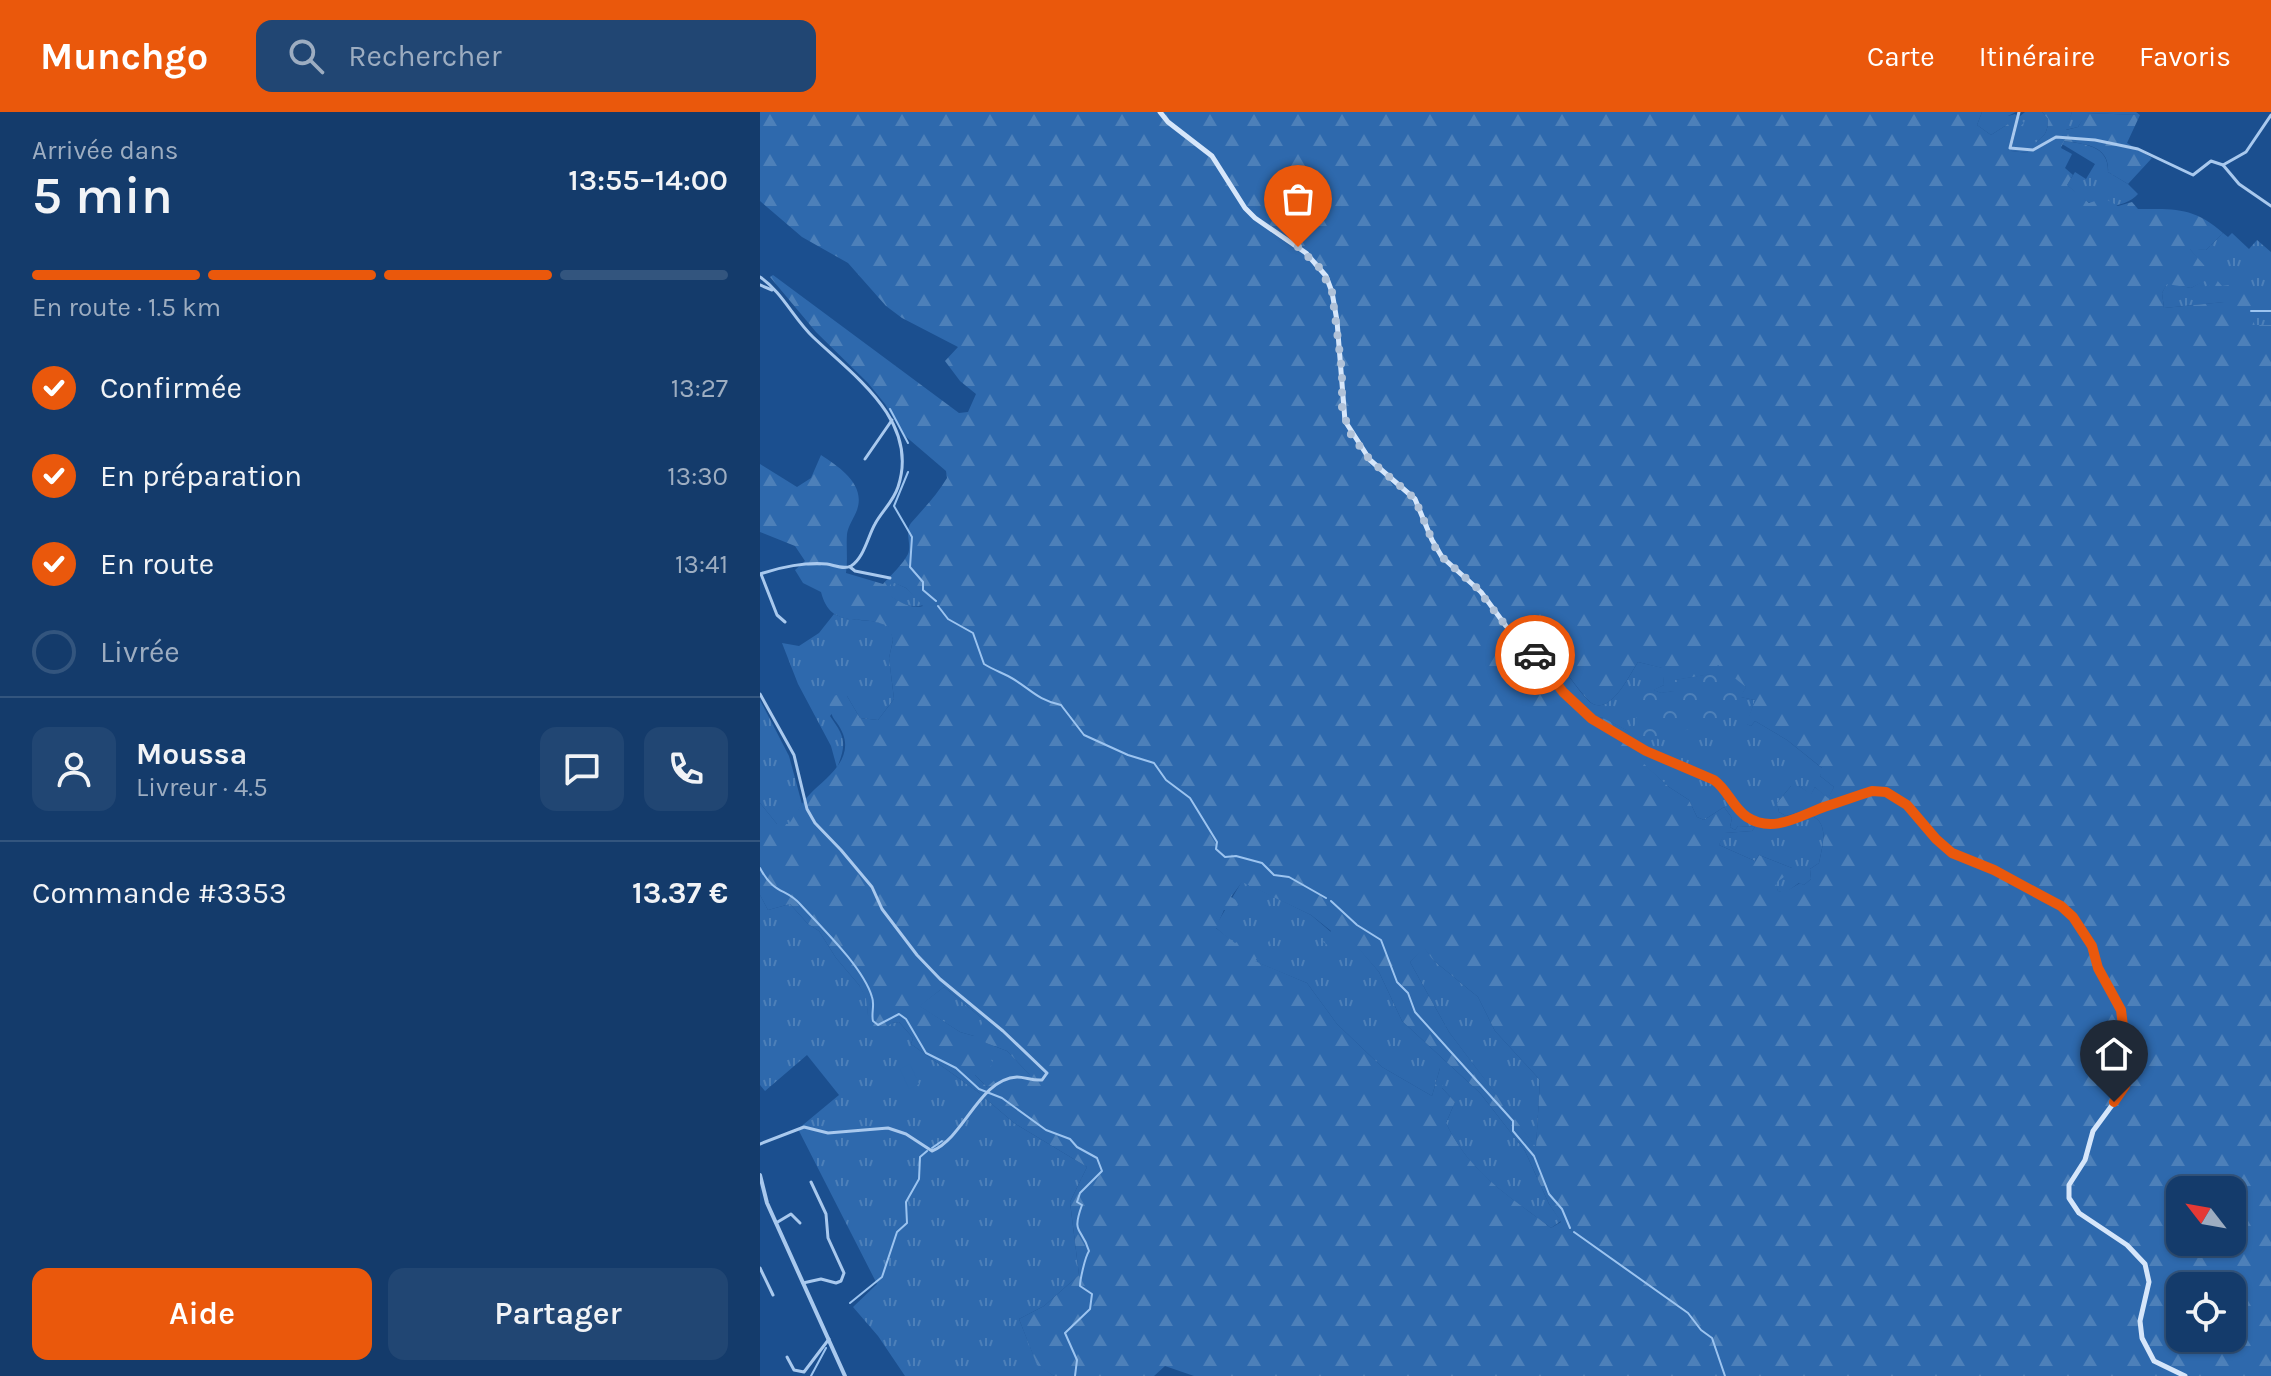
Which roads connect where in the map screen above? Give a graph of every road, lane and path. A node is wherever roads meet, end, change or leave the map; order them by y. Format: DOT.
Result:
graph roads {
  1 [pos="1160,112"];
  2 [pos="2019,112"];
  3 [pos="2271,115"];
  4 [pos="2223,165"];
  5 [pos="2271,206"];
  6 [pos="760,277"];
  7 [pos="760,285"];
  8 [pos="775,292"];
  9 [pos="892,420"];
  10 [pos="865,459"];
  11 [pos="850,567"];
  12 [pos="760,574"];
  13 [pos="890,578"];
  14 [pos="785,622"];
  15 [pos="760,694"];
  16 [pos="760,1144"];
  17 [pos="760,1175"];
  18 [pos="811,1182"];
  19 [pos="776,1223"];
  20 [pos="800,1223"];
  21 [pos="760,1268"];
  22 [pos="803,1283"];
  23 [pos="773,1295"];
  24 [pos="829,1339"];
  25 [pos="787,1357"];
  26 [pos="803,1374"];
  27 [pos="845,1376"];
  28 [pos="2185,1376"];
  1 -- 28 [label="main road"];
  2 -- 4 [label="street"];
  3 -- 4 [label="street"];
  4 -- 5 [label="street"];
  6 -- 8 [label="street"];
  7 -- 8 [label="street"];
  8 -- 9 [label="street"];
  9 -- 10 [label="street"];
  9 -- 11 [label="street"];
  11 -- 12 [label="street"];
  11 -- 13 [label="street"];
  12 -- 14 [label="street"];
  15 -- 16 [label="street"];
  17 -- 19 [label="street"];
  18 -- 22 [label="street"];
  19 -- 20 [label="street"];
  19 -- 22 [label="street"];
  21 -- 23 [label="street"];
  22 -- 24 [label="street"];
  24 -- 26 [label="street"];
  24 -- 27 [label="street"];
  25 -- 26 [label="street"];
}
